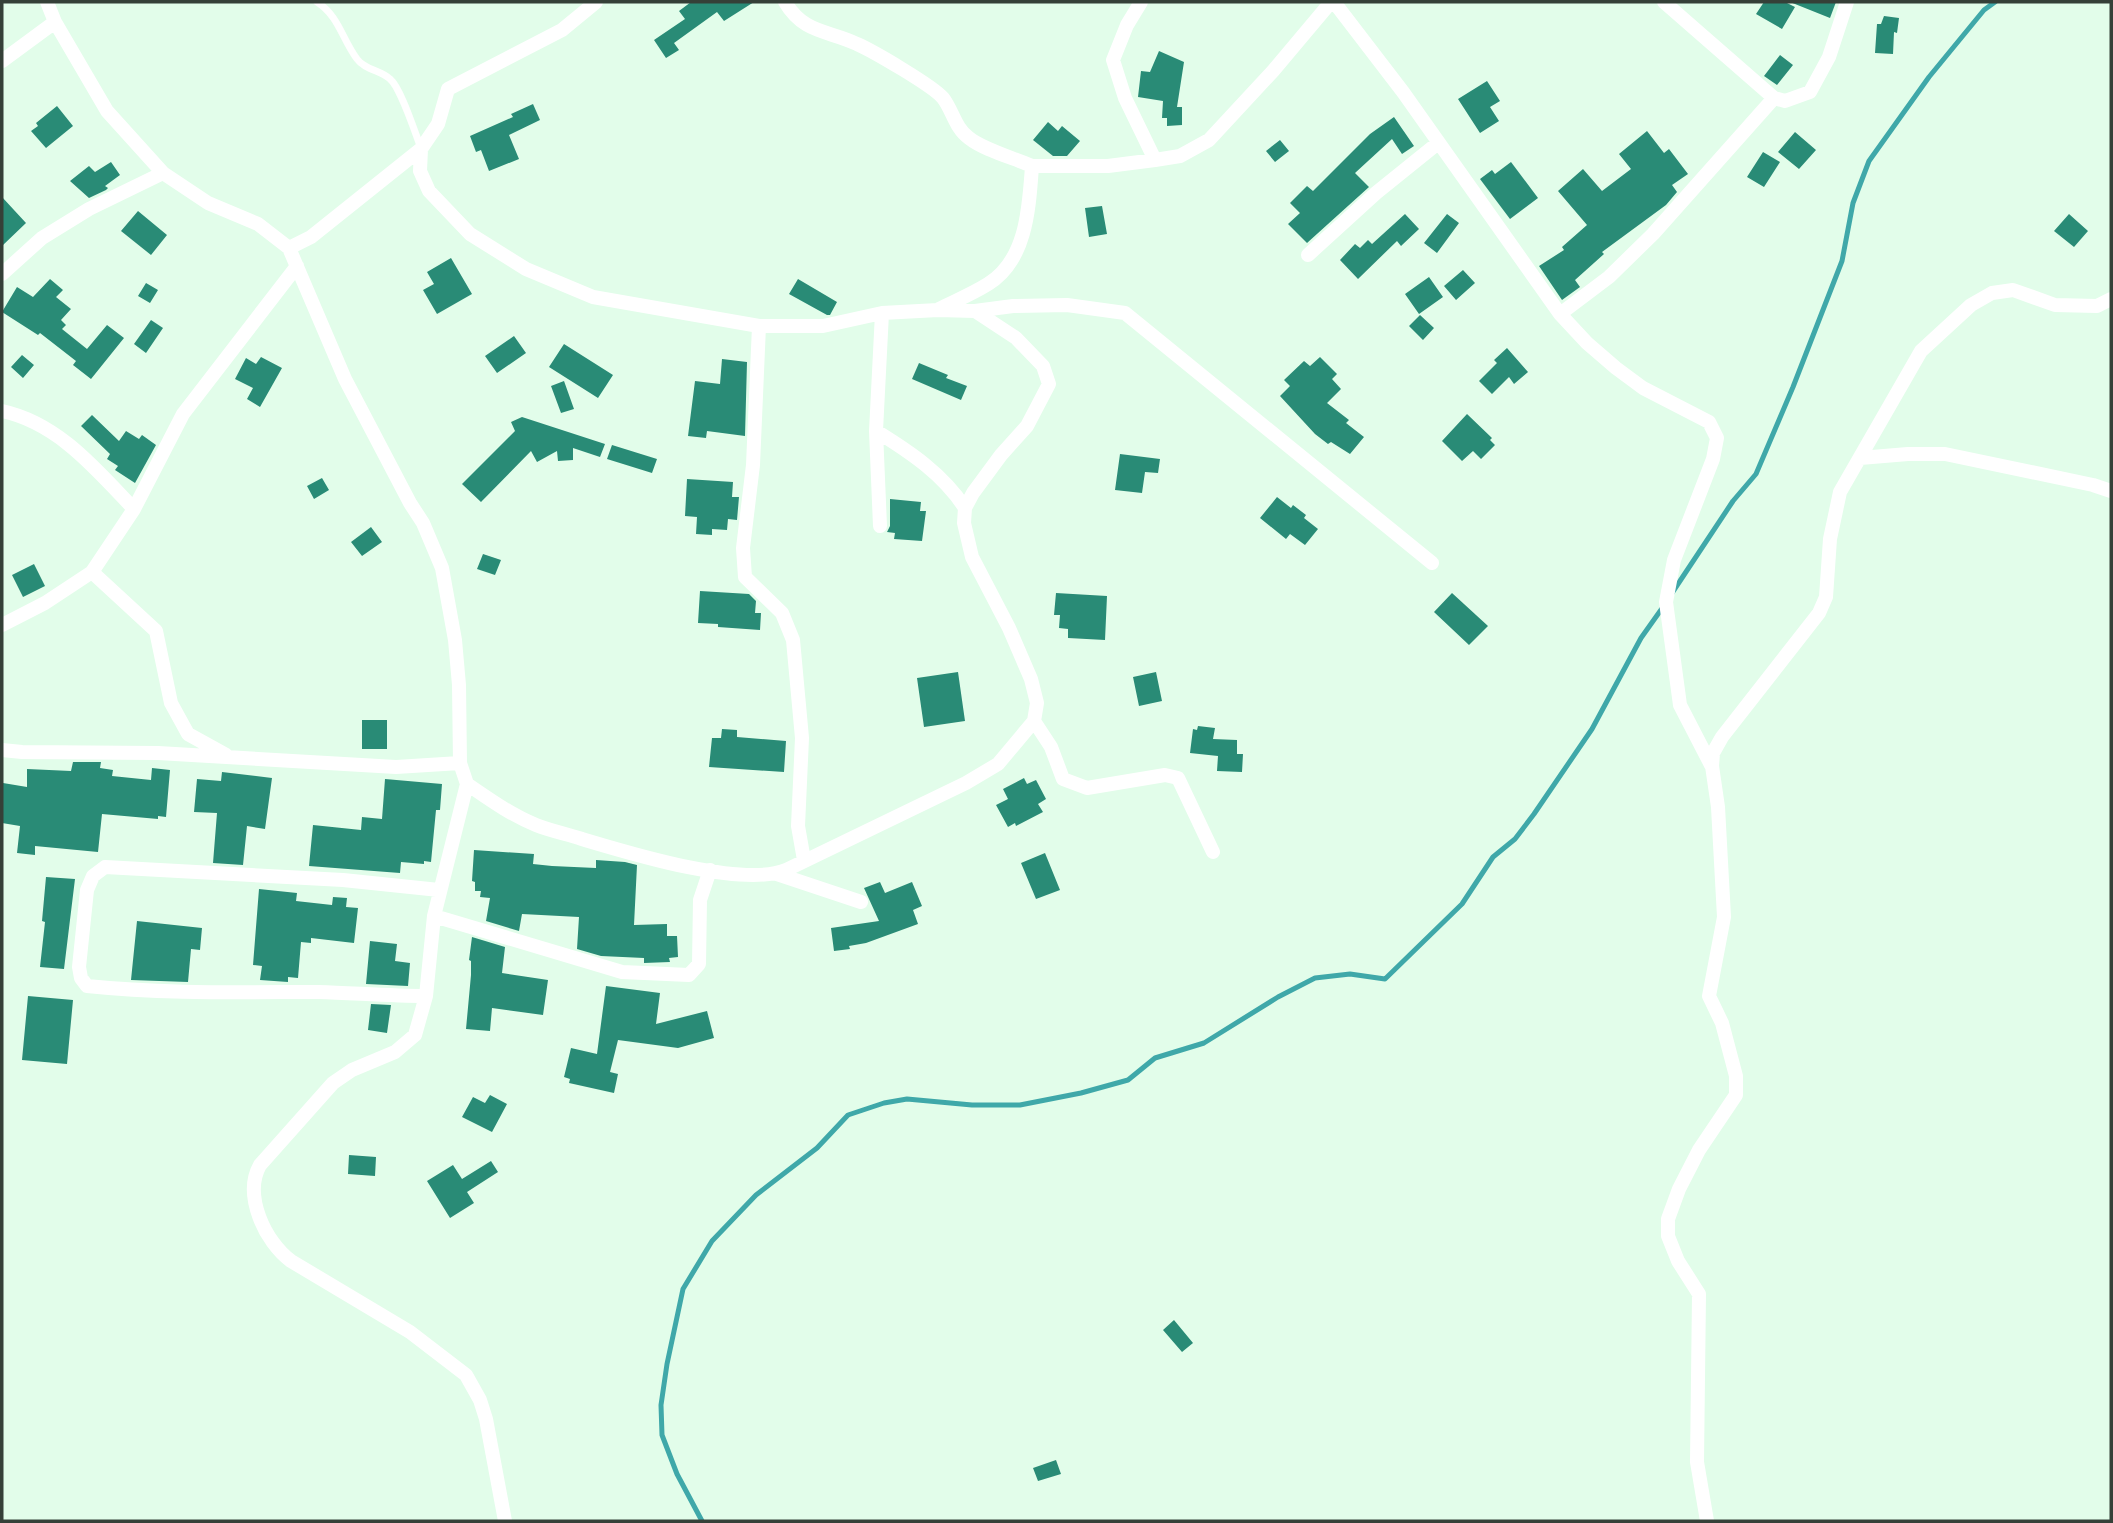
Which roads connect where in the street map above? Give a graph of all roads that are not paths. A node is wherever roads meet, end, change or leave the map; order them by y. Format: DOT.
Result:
graph roads {
  1 [pos="47,2"];
  2 [pos="317,2"];
  3 [pos="596,2"];
  4 [pos="785,2"];
  5 [pos="1141,2"];
  6 [pos="1332,2"];
  7 [pos="1664,2"];
  8 [pos="1847,2"];
  9 [pos="55,22"];
  10 [pos="2,61"];
  11 [pos="1774,98"];
  12 [pos="1438,143"];
  13 [pos="422,149"];
  14 [pos="1156,160"];
  15 [pos="1032,166"];
  16 [pos="163,173"];
  17 [pos="289,248"];
  18 [pos="1308,255"];
  19 [pos="297,266"];
  20 [pos="2,274"];
  21 [pos="2111,299"];
  22 [pos="938,310"];
  23 [pos="975,311"];
  24 [pos="881,313"];
  25 [pos="1560,314"];
  26 [pos="759,326"];
  27 [pos="2,411"];
  28 [pos="876,431"];
  29 [pos="1860,458"];
  30 [pos="2111,491"];
  31 [pos="965,508"];
  32 [pos="134,509"];
  33 [pos="880,526"];
  34 [pos="1432,563"];
  35 [pos="92,572"];
  36 [pos="2,625"];
  37 [pos="1034,721"];
  38 [pos="2,750"];
  39 [pos="231,758"];
  40 [pos="460,763"];
  41 [pos="1712,766"];
  42 [pos="467,784"];
  43 [pos="1213,852"];
  44 [pos="804,860"];
  45 [pos="710,870"];
  46 [pos="776,874"];
  47 [pos="439,890"];
  48 [pos="861,902"];
  49 [pos="434,916"];
  50 [pos="426,996"];
  51 [pos="505,1521"];
  52 [pos="1707,1521"];
  1 -- 9 [label="street"];
  2 -- 13 [label="lane"];
  3 -- 13 [label="street"];
  4 -- 15 [label="street"];
  5 -- 14 [label="street"];
  6 -- 12 [label="street"];
  6 -- 14 [label="street"];
  7 -- 11 [label="street"];
  8 -- 11 [label="street"];
  9 -- 10 [label="street"];
  9 -- 16 [label="street"];
  11 -- 25 [label="street"];
  12 -- 18 [label="street"];
  12 -- 25 [label="street"];
  13 -- 17 [label="street"];
  13 -- 26 [label="street"];
  14 -- 15 [label="street"];
  15 -- 22 [label="street"];
  16 -- 17 [label="street"];
  16 -- 20 [label="street"];
  17 -- 19 [label="street"];
  19 -- 32 [label="street"];
  19 -- 40 [label="street"];
  21 -- 29 [label="street"];
  22 -- 23 [label="street"];
  22 -- 24 [label="street"];
  23 -- 31 [label="street"];
  23 -- 34 [label="street"];
  24 -- 26 [label="street"];
  24 -- 28 [label="street"];
  25 -- 41 [label="street"];
  26 -- 44 [label="street"];
  27 -- 32 [label="street"];
  28 -- 31 [label="street"];
  28 -- 33 [label="street"];
  29 -- 30 [label="street"];
  29 -- 41 [label="street"];
  31 -- 37 [label="street"];
  32 -- 35 [label="street"];
  35 -- 36 [label="street"];
  35 -- 39 [label="street"];
  37 -- 43 [label="street"];
  37 -- 44 [label="street"];
  38 -- 39 [label="street"];
  39 -- 40 [label="street"];
  40 -- 42 [label="street"];
  41 -- 52 [label="street"];
  42 -- 45 [label="street"];
  42 -- 47 [label="street"];
  44 -- 46 [label="street"];
  45 -- 46 [label="street"];
  45 -- 49 [label="street"];
  46 -- 48 [label="street"];
  47 -- 49 [label="street"];
  47 -- 50 [label="street"];
  49 -- 50 [label="street"];
  50 -- 51 [label="street"];
}
